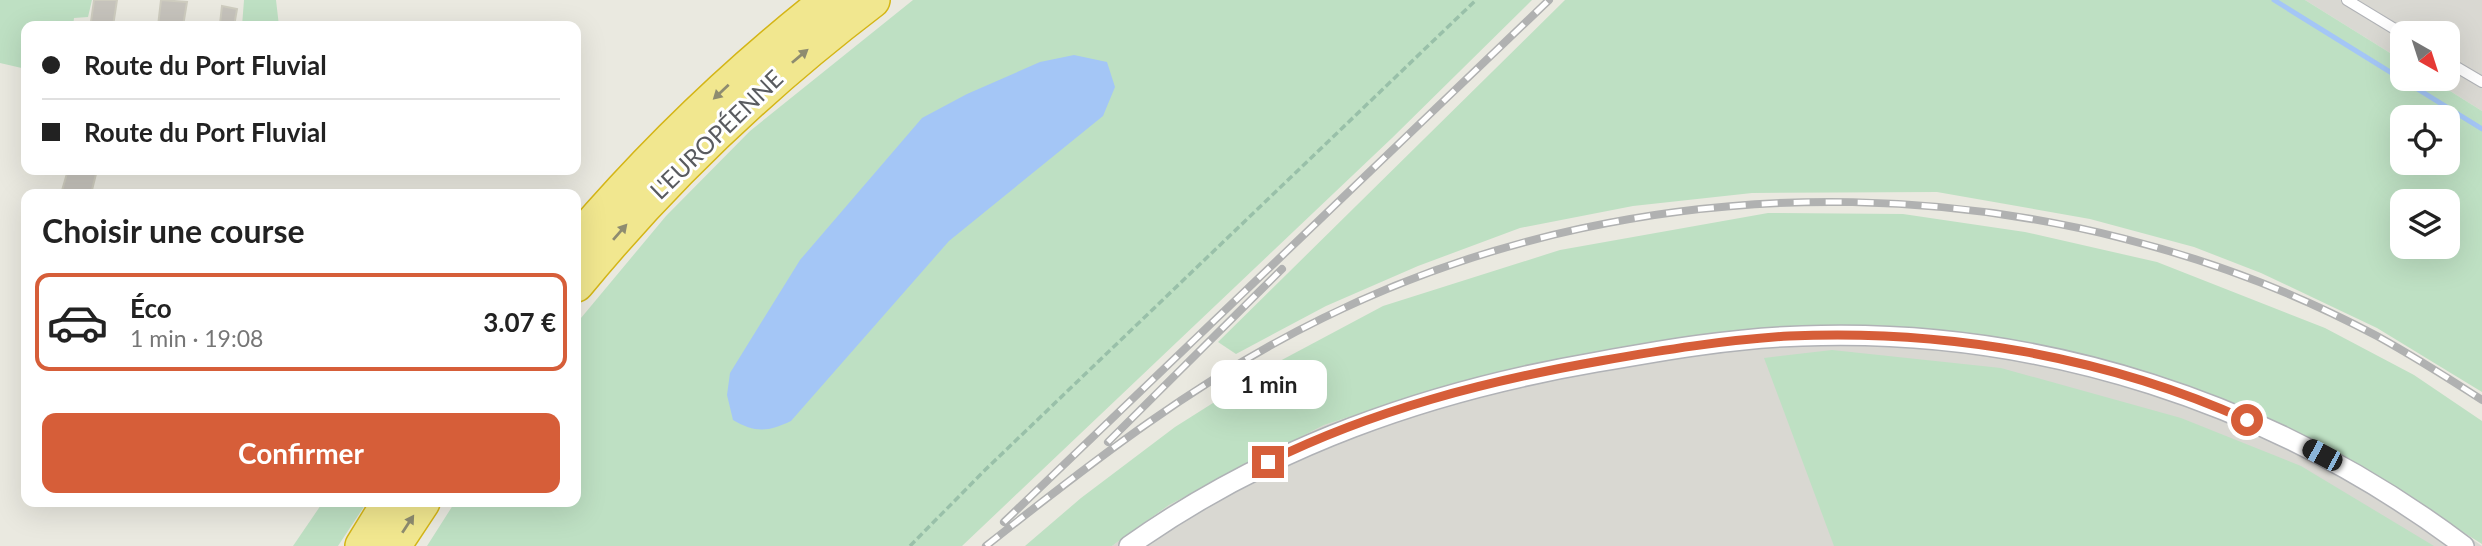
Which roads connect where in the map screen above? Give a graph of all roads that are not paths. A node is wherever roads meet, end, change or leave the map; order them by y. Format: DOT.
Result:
graph roads {
  1 [pos="829,0"];
  2 [pos="872,0"];
  3 [pos="2347,0"];
  4 [pos="2390,26"];
  5 [pos="2460,69"];
  6 [pos="2482,82"];
  7 [pos="581,237"];
  8 [pos="581,278"];
  9 [pos="387,507"];
  10 [pos="419,507"];
  11 [pos="363,546"];
  12 [pos="393,546"];
  13 [pos="1129,546"];
  14 [pos="2464,546"];
  1 -- 7 [label="highway, L'EUROPÉENNE, one-way"];
  8 -- 2 [label="highway, L'EUROPÉENNE, one-way"];
  3 -- 4 [label="lane"];
  5 -- 6 [label="lane"];
  9 -- 11 [label="highway"];
  12 -- 10 [label="highway, one-way"];
  13 -- 14 [label="street"];
}
